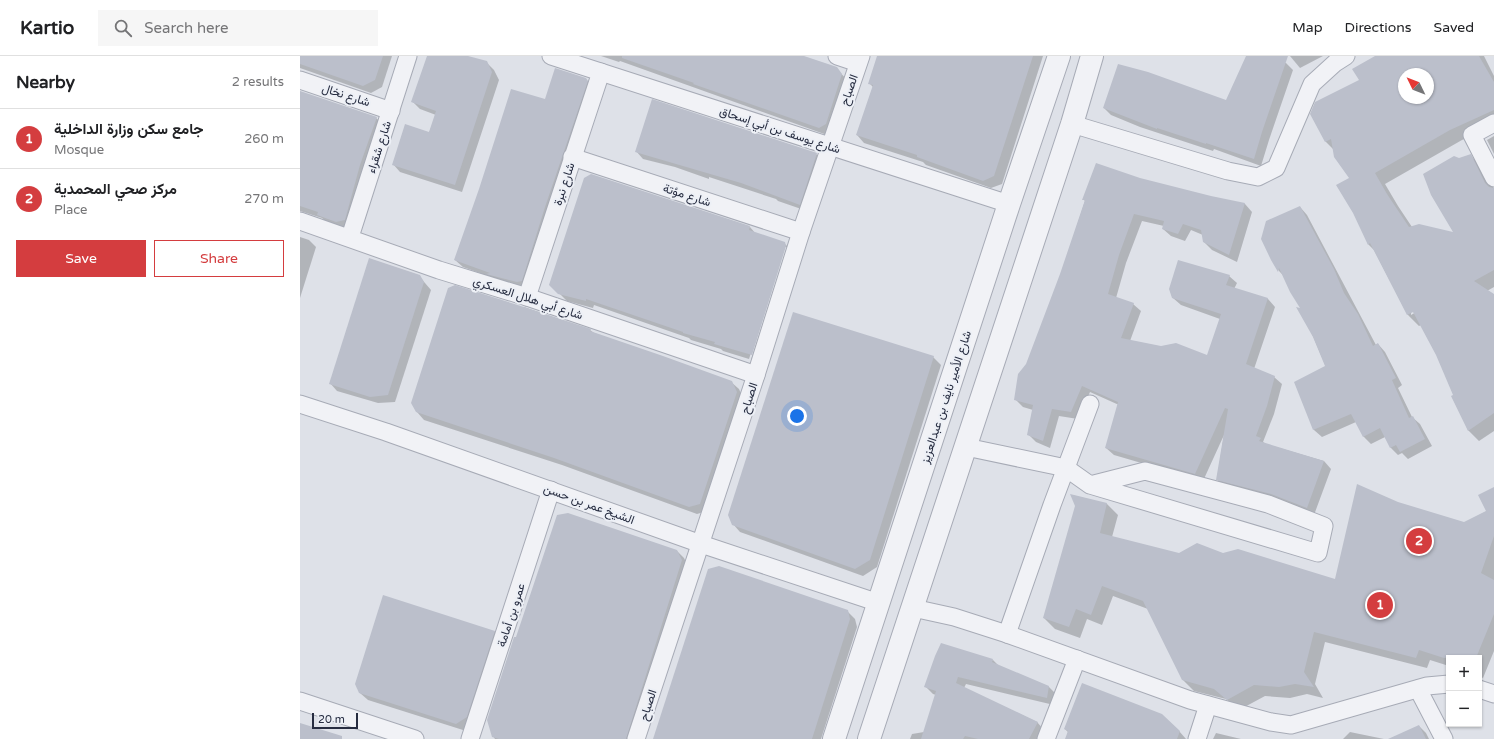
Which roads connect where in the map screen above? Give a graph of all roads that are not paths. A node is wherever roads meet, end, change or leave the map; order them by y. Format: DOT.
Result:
graph roads {
  1 [pos="408,56"];
  2 [pos="551,56"];
  3 [pos="837,56"];
  4 [pos="1059,56"];
  5 [pos="1092,56"];
  6 [pos="1346,56"];
  7 [pos="860,59"];
  8 [pos="601,72"];
  9 [pos="300,80"];
  10 [pos="391,111"];
  11 [pos="1494,123"];
  12 [pos="1072,124"];
  13 [pos="830,146"];
  14 [pos="572,157"];
  15 [pos="1494,178"];
  16 [pos="1009,204"];
  17 [pos="300,221"];
  18 [pos="801,232"];
  19 [pos="350,237"];
  20 [pos="527,297"];
  21 [pos="756,375"];
  22 [pos="300,404"];
  23 [pos="1090,404"];
  24 [pos="966,447"];
  25 [pos="1066,468"];
  26 [pos="1090,486"];
  27 [pos="551,490"];
  28 [pos="701,544"];
  29 [pos="879,603"];
  30 [pos="913,608"];
  31 [pos="1006,634"];
  32 [pos="1077,659"];
  33 [pos="1446,684"];
  34 [pos="1418,689"];
  35 [pos="1482,690"];
  36 [pos="1494,694"];
  37 [pos="300,701"];
  38 [pos="1208,705"];
  39 [pos="415,739"];
  40 [pos="470,739"];
  41 [pos="636,739"];
  42 [pos="834,739"];
  43 [pos="869,739"];
  44 [pos="1046,739"];
  45 [pos="1197,739"];
  46 [pos="1444,739"];
  1 -- 10 [label="street, شارع شقراء"];
  2 -- 8 [label="street, شارع يوسف بن أبي إسحاق"];
  3 -- 7 [label="street"];
  4 -- 16 [label="street, شارع الأمير نايف بن عبدالعزيز"];
  5 -- 12 [label="street"];
  6 -- 12 [label="street"];
  7 -- 13 [label="street, الصباح"];
  8 -- 13 [label="street, شارع يوسف بن أبي إسحاق"];
  8 -- 14 [label="street, شارع نبرة"];
  9 -- 10 [label="street, شارع نخال"];
  10 -- 19 [label="street, شارع شقراء"];
  11 -- 15 [label="street"];
  12 -- 24 [label="street"];
  13 -- 16 [label="street, شارع يوسف بن أبي إسحاق"];
  13 -- 18 [label="street, الصباح"];
  14 -- 18 [label="street, شارع مؤتة"];
  14 -- 20 [label="street, شارع نبرة"];
  16 -- 29 [label="street, شارع الأمير نايف بن عبدالعزيز"];
  17 -- 19 [label="street, شارع أبي هلال العسكري"];
  18 -- 21 [label="street, الصباح"];
  19 -- 20 [label="street, شارع أبي هلال العسكري"];
  20 -- 21 [label="street, شارع أبي هلال العسكري"];
  21 -- 28 [label="street, الصباح"];
  22 -- 27 [label="street, الشيخ عمر بن حسن"];
  23 -- 25 [label="street"];
  24 -- 25 [label="street"];
  24 -- 30 [label="street"];
  25 -- 26 [label="street"];
  25 -- 31 [label="street"];
  26 -- 26 [label="street"];
  27 -- 28 [label="street, الشيخ عمر بن حسن"];
  27 -- 40 [label="street, عمرو بن أمامة"];
  28 -- 29 [label="street, الشيخ عمر بن حسن"];
  28 -- 41 [label="street, الصباح"];
  29 -- 42 [label="street, شارع الأمير نايف بن عبدالعزيز"];
  30 -- 31 [label="street"];
  30 -- 43 [label="street"];
  31 -- 32 [label="street"];
  32 -- 38 [label="street"];
  32 -- 44 [label="street"];
  33 -- 34 [label="street"];
  34 -- 38 [label="street"];
  34 -- 46 [label="street"];
  35 -- 36 [label="street"];
  37 -- 39 [label="street"];
  38 -- 45 [label="street"];
}
